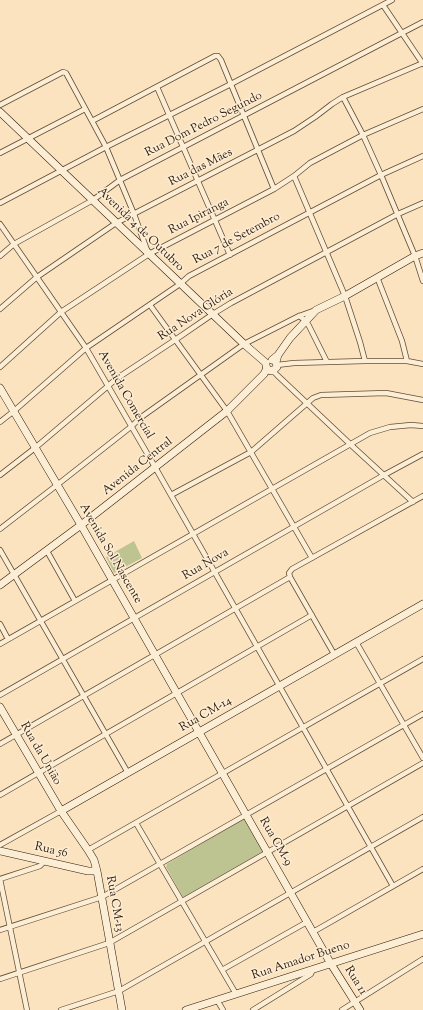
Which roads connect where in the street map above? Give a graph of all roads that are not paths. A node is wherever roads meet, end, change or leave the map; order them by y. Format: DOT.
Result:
graph roads {
  1 [pos="392,0"];
  2 [pos="383,5"];
  3 [pos="423,22"];
  4 [pos="402,33"];
  5 [pos="423,63"];
  6 [pos="231,84"];
  7 [pos="157,87"];
  8 [pos="343,97"];
  9 [pos="0,105"];
  10 [pos="86,109"];
  11 [pos="423,109"];
  12 [pos="0,112"];
  13 [pos="170,115"];
  14 [pos="244,116"];
  15 [pos="92,121"];
  16 [pos="363,136"];
  17 [pos="28,139"];
  18 [pos="106,147"];
  19 [pos="183,147"];
  20 [pos="258,150"];
  21 [pos="0,153"];
  22 [pos="423,156"];
  23 [pos="61,171"];
  24 [pos="381,175"];
  25 [pos="294,176"];
  26 [pos="120,180"];
  27 [pos="198,181"];
  28 [pos="274,189"];
  29 [pos="93,200"];
  30 [pos="0,203"];
  31 [pos="423,203"];
  32 [pos="310,213"];
  33 [pos="134,214"];
  34 [pos="398,214"];
  35 [pos="215,220"];
  36 [pos="116,223"];
  37 [pos="0,224"];
  38 [pos="14,244"];
  39 [pos="326,252"];
  40 [pos="423,253"];
  41 [pos="149,254"];
  42 [pos="230,254"];
  43 [pos="0,256"];
  44 [pos="415,256"];
  45 [pos="37,277"];
  46 [pos="377,277"];
  47 [pos="423,281"];
  48 [pos="180,284"];
  49 [pos="345,296"];
  50 [pos="150,305"];
  51 [pos="0,309"];
  52 [pos="316,310"];
  53 [pos="61,312"];
  54 [pos="212,314"];
  55 [pos="299,316"];
  56 [pos="306,321"];
  57 [pos="175,340"];
  58 [pos="244,344"];
  59 [pos="86,348"];
  60 [pos="365,361"];
  61 [pos="407,361"];
  62 [pos="327,362"];
  63 [pos="423,364"];
  64 [pos="0,367"];
  65 [pos="271,367"];
  66 [pos="201,375"];
  67 [pos="108,386"];
  68 [pos="0,388"];
  69 [pos="423,400"];
  70 [pos="306,403"];
  71 [pos="14,411"];
  72 [pos="227,411"];
  73 [pos="0,422"];
  74 [pos="132,426"];
  75 [pos="423,426"];
  76 [pos="350,444"];
  77 [pos="35,448"];
  78 [pos="251,452"];
  79 [pos="423,454"];
  80 [pos="156,467"];
  81 [pos="0,475"];
  82 [pos="384,475"];
  83 [pos="57,485"];
  84 [pos="272,489"];
  85 [pos="171,495"];
  86 [pos="423,496"];
  87 [pos="413,502"];
  88 [pos="81,525"];
  89 [pos="294,527"];
  90 [pos="0,529"];
  91 [pos="193,533"];
  92 [pos="0,550"];
  93 [pos="47,551"];
  94 [pos="312,558"];
  95 [pos="215,572"];
  96 [pos="14,575"];
  97 [pos="289,575"];
  98 [pos="112,579"];
  99 [pos="0,585"];
  100 [pos="75,601"];
  101 [pos="423,604"];
  102 [pos="235,608"];
  103 [pos="312,615"];
  104 [pos="134,618"];
  105 [pos="41,620"];
  106 [pos="0,624"];
  107 [pos="8,639"];
  108 [pos="356,642"];
  109 [pos="0,644"];
  110 [pos="257,647"];
  111 [pos="334,654"];
  112 [pos="155,655"];
  113 [pos="63,659"];
  114 [pos="423,659"];
  115 [pos="380,684"];
  116 [pos="279,686"];
  117 [pos="177,693"];
  118 [pos="0,695"];
  119 [pos="84,696"];
  120 [pos="0,707"];
  121 [pos="423,714"];
  122 [pos="404,725"];
  123 [pos="303,728"];
  124 [pos="199,732"];
  125 [pos="106,734"];
  126 [pos="16,735"];
  127 [pos="0,744"];
  128 [pos="423,758"];
  129 [pos="423,763"];
  130 [pos="326,769"];
  131 [pos="128,772"];
  132 [pos="38,773"];
  133 [pos="223,773"];
  134 [pos="0,795"];
  135 [pos="348,806"];
  136 [pos="60,811"];
  137 [pos="246,815"];
  138 [pos="423,817"];
  139 [pos="136,823"];
  140 [pos="0,845"];
  141 [pos="371,847"];
  142 [pos="88,850"];
  143 [pos="0,851"];
  144 [pos="268,852"];
  145 [pos="45,861"];
  146 [pos="160,864"];
  147 [pos="423,870"];
  148 [pos="97,871"];
  149 [pos="0,879"];
  150 [pos="393,886"];
  151 [pos="290,892"];
  152 [pos="102,898"];
  153 [pos="182,902"];
  154 [pos="307,922"];
  155 [pos="10,927"];
  156 [pos="0,930"];
  157 [pos="313,932"];
  158 [pos="423,934"];
  159 [pos="205,941"];
  160 [pos="109,943"];
  161 [pos="423,959"];
  162 [pos="331,964"];
  163 [pos="313,969"];
  164 [pos="222,970"];
  165 [pos="20,973"];
  166 [pos="0,979"];
  167 [pos="119,991"];
  168 [pos="236,994"];
  169 [pos="217,1000"];
  170 [pos="355,1002"];
  171 [pos="28,1010"];
  172 [pos="61,1010"];
  173 [pos="122,1010"];
  174 [pos="186,1010"];
  175 [pos="223,1010"];
  176 [pos="253,1010"];
  177 [pos="342,1010"];
  178 [pos="360,1010"];
  1 -- 2 [label="street"];
  2 -- 4 [label="street"];
  2 -- 6 [label="street"];
  3 -- 4 [label="street, Rua Dom Pedro Segundo"];
  4 -- 5 [label="street"];
  4 -- 14 [label="street, Rua Dom Pedro Segundo"];
  5 -- 8 [label="street, Rua das Mães"];
  6 -- 7 [label="street"];
  6 -- 13 [label="street"];
  6 -- 14 [label="street"];
  7 -- 13 [label="street"];
  7 -- 15 [label="street"];
  8 -- 16 [label="street"];
  8 -- 20 [label="street, Rua das Mães"];
  9 -- 10 [label="street"];
  10 -- 15 [label="street"];
  10 -- 17 [label="street"];
  11 -- 16 [label="street, Rua Ipiranga"];
  12 -- 17 [label="street, Avenida 4 de Outubro"];
  13 -- 18 [label="street"];
  13 -- 19 [label="street"];
  14 -- 19 [label="street, Rua Dom Pedro Segundo"];
  14 -- 20 [label="street"];
  15 -- 18 [label="street"];
  16 -- 24 [label="street"];
  16 -- 25 [label="street, Rua Ipiranga"];
  17 -- 21 [label="street"];
  17 -- 23 [label="street, Avenida 4 de Outubro"];
  18 -- 23 [label="street"];
  18 -- 26 [label="street"];
  19 -- 26 [label="street, Rua Dom Pedro Segundo"];
  19 -- 27 [label="street"];
  20 -- 27 [label="street, Rua das Mães"];
  20 -- 28 [label="street"];
  22 -- 24 [label="street, Rua 7 de Setembro"];
  23 -- 29 [label="street, Avenida 4 de Outubro"];
  23 -- 30 [label="street"];
  24 -- 32 [label="street, Rua 7 de Setembro"];
  24 -- 34 [label="street"];
  25 -- 28 [label="street, Rua Ipiranga"];
  25 -- 32 [label="street"];
  26 -- 29 [label="street, Rua Dom Pedro Segundo"];
  26 -- 33 [label="street"];
  27 -- 33 [label="street, Rua das Mães"];
  27 -- 35 [label="street"];
  28 -- 35 [label="street, Rua Ipiranga"];
  29 -- 36 [label="street, Avenida 4 de Outubro"];
  29 -- 38 [label="street, Rua Dom Pedro Segundo"];
  31 -- 34 [label="street, Rua Nova Glória"];
  32 -- 39 [label="street"];
  32 -- 42 [label="street, Rua 7 de Setembro"];
  33 -- 36 [label="street, Rua das Mães"];
  33 -- 41 [label="street"];
  34 -- 39 [label="street, Rua Nova Glória"];
  34 -- 44 [label="street"];
  35 -- 41 [label="street, Rua Ipiranga"];
  35 -- 42 [label="street"];
  36 -- 41 [label="street, Avenida 4 de Outubro"];
  36 -- 45 [label="street, Rua das Mães"];
  37 -- 38 [label="street, Avenida Comercial"];
  38 -- 43 [label="street, Rua Dom Pedro Segundo"];
  38 -- 45 [label="street, Avenida Comercial"];
  39 -- 49 [label="street"];
  39 -- 54 [label="street, Rua Nova Glória"];
  40 -- 44 [label="street"];
  41 -- 48 [label="street, Avenida 4 de Outubro"];
  41 -- 53 [label="street, Rua Ipiranga"];
  42 -- 48 [label="street, Rua 7 de Setembro"];
  44 -- 46 [label="street"];
  44 -- 47 [label="street"];
  45 -- 51 [label="street, Rua das Mães"];
  45 -- 53 [label="street, Avenida Comercial"];
  46 -- 49 [label="street"];
  46 -- 61 [label="street"];
  48 -- 50 [label="street, Rua 7 de Setembro"];
  48 -- 54 [label="street, Avenida 4 de Outubro"];
  49 -- 52 [label="street"];
  49 -- 60 [label="street"];
  50 -- 57 [label="street"];
  50 -- 59 [label="street, Rua 7 de Setembro"];
  52 -- 55 [label="street"];
  52 -- 56 [label="street"];
  53 -- 59 [label="street, Avenida Comercial"];
  53 -- 64 [label="street, Rua Ipiranga"];
  54 -- 57 [label="street, Rua Nova Glória"];
  54 -- 58 [label="street, Avenida 4 de Outubro"];
  55 -- 56 [label="street"];
  55 -- 58 [label="street"];
  56 -- 62 [label="street"];
  56 -- 65 [label="street"];
  57 -- 66 [label="street"];
  57 -- 67 [label="street, Rua Nova Glória"];
  58 -- 65 [label="street, Avenida 4 de Outubro"];
  58 -- 66 [label="street"];
  59 -- 67 [label="street, Avenida Comercial"];
  59 -- 71 [label="street, Rua 7 de Setembro"];
  60 -- 61 [label="street"];
  60 -- 62 [label="street"];
  61 -- 63 [label="street"];
  62 -- 65 [label="street"];
  65 -- 70 [label="street"];
  65 -- 72 [label="street, Avenida Central"];
  66 -- 72 [label="street"];
  66 -- 74 [label="street"];
  67 -- 74 [label="street, Avenida Comercial"];
  67 -- 77 [label="street, Rua Nova Glória"];
  68 -- 71 [label="street, Avenida Sol Nascente"];
  69 -- 70 [label="street"];
  70 -- 76 [label="street"];
  70 -- 78 [label="street"];
  71 -- 73 [label="street, Rua 7 de Setembro"];
  71 -- 77 [label="street, Avenida Sol Nascente"];
  72 -- 78 [label="street"];
  72 -- 80 [label="street, Avenida Central"];
  74 -- 80 [label="street, Avenida Comercial"];
  74 -- 83 [label="street"];
  75 -- 76 [label="street"];
  76 -- 82 [label="street"];
  76 -- 84 [label="street"];
  77 -- 81 [label="street, Rua Nova Glória"];
  77 -- 83 [label="street, Avenida Sol Nascente"];
  78 -- 84 [label="street"];
  78 -- 85 [label="street"];
  79 -- 82 [label="street, Rua Nova"];
  80 -- 85 [label="street, Avenida Comercial"];
  80 -- 88 [label="street, Avenida Central"];
  82 -- 87 [label="street"];
  82 -- 89 [label="street, Rua Nova"];
  83 -- 88 [label="street, Avenida Sol Nascente"];
  83 -- 90 [label="street"];
  84 -- 89 [label="street"];
  84 -- 91 [label="street"];
  85 -- 91 [label="street, Avenida Comercial"];
  86 -- 87 [label="street"];
  87 -- 94 [label="street"];
  88 -- 93 [label="street, Avenida Central"];
  88 -- 98 [label="street, Avenida Sol Nascente"];
  89 -- 94 [label="street"];
  89 -- 95 [label="street, Rua Nova"];
  91 -- 95 [label="street, Avenida Comercial"];
  91 -- 98 [label="street"];
  92 -- 96 [label="street"];
  93 -- 96 [label="street, Avenida Central"];
  93 -- 100 [label="street"];
  94 -- 97 [label="street"];
  95 -- 102 [label="street, Avenida Comercial"];
  95 -- 104 [label="street, Rua Nova"];
  96 -- 99 [label="street, Avenida Central"];
  96 -- 105 [label="street"];
  97 -- 102 [label="street"];
  97 -- 103 [label="street"];
  98 -- 100 [label="street"];
  98 -- 104 [label="street, Avenida Sol Nascente"];
  100 -- 105 [label="street"];
  101 -- 108 [label="street, Rua CM-14"];
  102 -- 110 [label="street, Avenida Comercial"];
  102 -- 112 [label="street"];
  103 -- 110 [label="street"];
  103 -- 111 [label="street"];
  104 -- 112 [label="street, Avenida Sol Nascente"];
  104 -- 113 [label="street, Rua Nova"];
  105 -- 107 [label="street"];
  105 -- 113 [label="street"];
  106 -- 107 [label="street"];
  107 -- 109 [label="street"];
  108 -- 111 [label="street, Rua CM-14"];
  108 -- 115 [label="street"];
  110 -- 116 [label="street, Avenida Comercial"];
  110 -- 117 [label="street"];
  111 -- 116 [label="street, Rua CM-14"];
  112 -- 117 [label="street, Avenida Sol Nascente"];
  112 -- 119 [label="street"];
  113 -- 118 [label="street, Rua Nova"];
  113 -- 119 [label="street"];
  114 -- 115 [label="street"];
  115 -- 122 [label="street"];
  115 -- 123 [label="street"];
  116 -- 123 [label="street, Avenida Comercial"];
  116 -- 124 [label="street, Rua CM-14"];
  117 -- 124 [label="street, Avenida Sol Nascente"];
  117 -- 125 [label="street"];
  119 -- 125 [label="street"];
  119 -- 126 [label="street"];
  120 -- 126 [label="street, Rua da União"];
  121 -- 122 [label="street"];
  122 -- 128 [label="street"];
  122 -- 130 [label="street"];
  123 -- 130 [label="street, Avenida Comercial"];
  123 -- 133 [label="street"];
  124 -- 131 [label="street, Rua CM-14"];
  124 -- 133 [label="street, Rua CM-9"];
  125 -- 131 [label="street"];
  125 -- 132 [label="street"];
  126 -- 127 [label="street"];
  126 -- 132 [label="street, Rua da União"];
  129 -- 135 [label="street"];
  130 -- 135 [label="street, Avenida Comercial"];
  130 -- 137 [label="street"];
  131 -- 136 [label="street, Rua CM-14"];
  132 -- 134 [label="street"];
  132 -- 136 [label="street, Rua da União"];
  133 -- 137 [label="street, Rua CM-9"];
  133 -- 139 [label="street"];
  135 -- 141 [label="street, Avenida Comercial"];
  135 -- 144 [label="street"];
  136 -- 140 [label="street, Rua CM-14"];
  136 -- 142 [label="street, Rua CM-13"];
  137 -- 144 [label="street, Rua CM-9"];
  137 -- 146 [label="street"];
  138 -- 141 [label="street"];
  139 -- 142 [label="street"];
  139 -- 146 [label="street"];
  141 -- 150 [label="street, Avenida Comercial"];
  141 -- 151 [label="street"];
  142 -- 148 [label="street, Rua CM-13"];
  143 -- 145 [label="street, Rua 56"];
  144 -- 151 [label="street, Rua CM-9"];
  144 -- 153 [label="street"];
  145 -- 148 [label="street, Rua 56"];
  145 -- 149 [label="street"];
  146 -- 152 [label="street"];
  146 -- 153 [label="street"];
  147 -- 150 [label="street"];
  148 -- 152 [label="street, Rua CM-13"];
  149 -- 155 [label="street"];
  150 -- 157 [label="street"];
  151 -- 154 [label="street, Rua CM-9"];
  151 -- 159 [label="street"];
  152 -- 155 [label="street"];
  152 -- 160 [label="street, Rua CM-13"];
  153 -- 159 [label="street"];
  153 -- 160 [label="street"];
  154 -- 157 [label="street, Rua CM-9"];
  154 -- 164 [label="street"];
  155 -- 156 [label="street"];
  155 -- 165 [label="street"];
  157 -- 162 [label="street, Rua CM-9"];
  158 -- 162 [label="street, Rua Amador Bueno"];
  159 -- 164 [label="street"];
  159 -- 167 [label="street"];
  160 -- 165 [label="street"];
  160 -- 167 [label="street, Rua CM-13"];
  161 -- 170 [label="street"];
  162 -- 163 [label="street, Rua Amador Bueno"];
  162 -- 170 [label="street, Rua 11"];
  163 -- 168 [label="street, Rua Amador Bueno"];
  163 -- 176 [label="street"];
  164 -- 168 [label="street"];
  165 -- 166 [label="street"];
  165 -- 171 [label="street"];
  167 -- 172 [label="street"];
  167 -- 173 [label="street, Rua CM-13"];
  168 -- 169 [label="street, Rua Amador Bueno"];
  169 -- 174 [label="street, Rua Amador Bueno"];
  169 -- 175 [label="street"];
  170 -- 177 [label="street"];
  170 -- 178 [label="street, Rua 11"];
}
